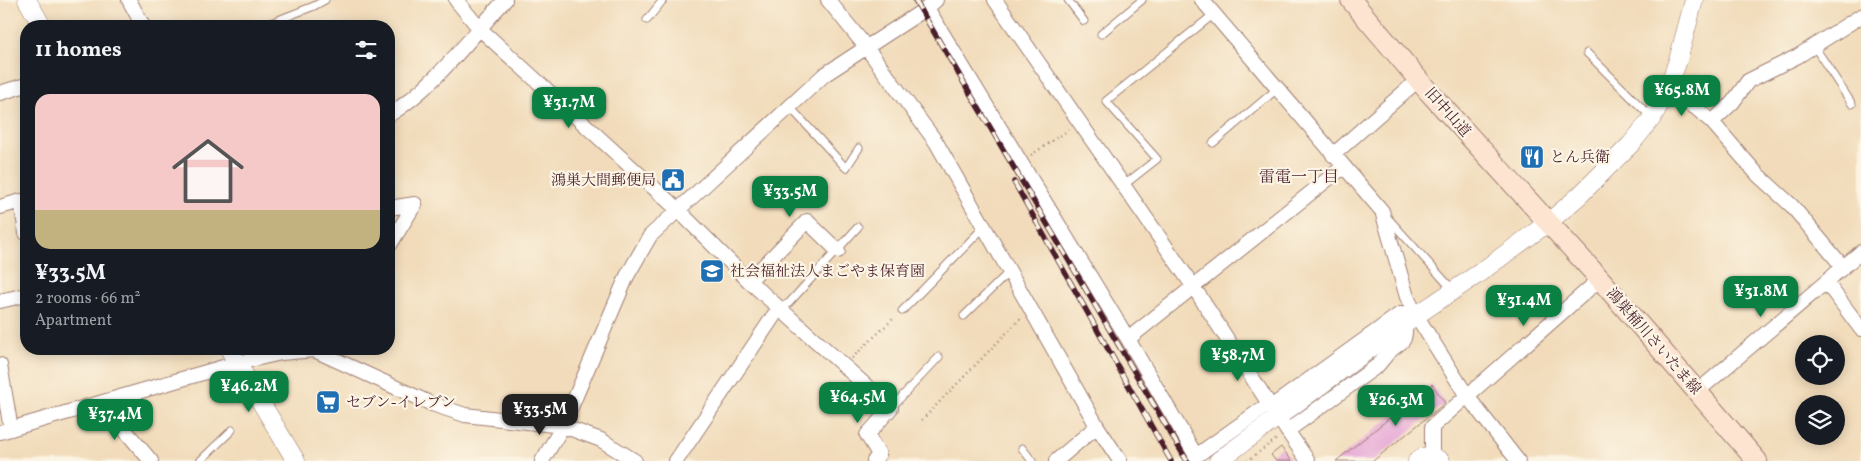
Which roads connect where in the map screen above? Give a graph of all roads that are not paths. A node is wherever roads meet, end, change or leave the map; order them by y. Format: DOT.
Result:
graph roads {
  1 [pos="27,0"];
  2 [pos="325,0"];
  3 [pos="456,0"];
  4 [pos="505,0"];
  5 [pos="663,0"];
  6 [pos="828,0"];
  7 [pos="995,0"];
  8 [pos="1068,0"];
  9 [pos="1142,0"];
  10 [pos="1202,0"];
  11 [pos="1351,0"];
  12 [pos="134,2"];
  13 [pos="1689,3"];
  14 [pos="931,4"];
  15 [pos="1214,14"];
  16 [pos="1861,16"];
  17 [pos="39,20"];
  18 [pos="141,20"];
  19 [pos="278,20"];
  20 [pos="647,20"];
  21 [pos="1084,21"];
  22 [pos="479,28"];
  23 [pos="1101,34"];
  24 [pos="1814,46"];
  25 [pos="866,47"];
  26 [pos="1586,53"];
  27 [pos="1418,80"];
  28 [pos="20,87"];
  29 [pos="1277,89"];
  30 [pos="1667,91"];
  31 [pos="0,92"];
  32 [pos="1852,104"];
  33 [pos="789,106"];
  34 [pos="395,111"];
  35 [pos="1652,118"];
  36 [pos="1712,122"];
  37 [pos="1213,143"];
  38 [pos="859,148"];
  39 [pos="1333,154"];
  40 [pos="1343,167"];
  41 [pos="1124,185"];
  42 [pos="20,201"];
  43 [pos="0,207"];
  44 [pos="395,207"];
  45 [pos="677,209"];
  46 [pos="1382,211"];
  47 [pos="1549,222"];
  48 [pos="984,227"];
  49 [pos="858,228"];
  50 [pos="395,236"];
  51 [pos="838,251"];
  52 [pos="1861,252"];
  53 [pos="1843,267"];
  54 [pos="1010,272"];
  55 [pos="1600,279"];
  56 [pos="749,281"];
  57 [pos="1826,282"];
  58 [pos="1193,286"];
  59 [pos="1453,290"];
  60 [pos="20,296"];
  61 [pos="0,301"];
  62 [pos="779,308"];
  63 [pos="902,311"];
  64 [pos="964,316"];
  65 [pos="1410,319"];
  66 [pos="1861,329"];
  67 [pos="1128,339"];
  68 [pos="249,355"];
  69 [pos="329,355"];
  70 [pos="233,356"];
  71 [pos="939,357"];
  72 [pos="0,365"];
  73 [pos="1698,391"];
  74 [pos="1467,396"];
  75 [pos="102,403"];
  76 [pos="891,408"];
  77 [pos="1277,415"];
  78 [pos="563,426"];
  79 [pos="1097,426"];
  80 [pos="6,430"];
  81 [pos="232,430"];
  82 [pos="1022,448"];
  83 [pos="1430,459"];
  84 [pos="1750,459"];
  85 [pos="151,461"];
  86 [pos="200,461"];
  87 [pos="296,461"];
  88 [pos="542,461"];
  89 [pos="635,461"];
  90 [pos="676,461"];
  91 [pos="874,461"];
  92 [pos="1032,461"];
  93 [pos="1056,461"];
  94 [pos="1120,461"];
  95 [pos="1218,461"];
  96 [pos="1308,461"];
  97 [pos="1518,461"];
  1 -- 17 [label="street"];
  2 -- 19 [label="lane"];
  3 -- 22 [label="street"];
  4 -- 22 [label="street"];
  5 -- 20 [label="lane"];
  6 -- 25 [label="street"];
  7 -- 41 [label="street"];
  8 -- 21 [label="lane"];
  9 -- 23 [label="lane"];
  10 -- 15 [label="street"];
  11 -- 27 [label="main road, 旧中山道"];
  12 -- 18 [label="street"];
  13 -- 30 [label="street"];
  14 -- 25 [label="street"];
  14 -- 67 [label="street"];
  15 -- 29 [label="street"];
  15 -- 41 [label="lane"];
  16 -- 24 [label="street"];
  22 -- 34 [label="street"];
  22 -- 45 [label="street"];
  24 -- 32 [label="lane"];
  24 -- 36 [label="street"];
  25 -- 33 [label="street"];
  25 -- 48 [label="street"];
  26 -- 35 [label="lane"];
  27 -- 39 [label="street"];
  27 -- 47 [label="main road, 旧中山道"];
  28 -- 31 [label="street"];
  29 -- 37 [label="lane"];
  29 -- 39 [label="street"];
  30 -- 35 [label="street"];
  30 -- 36 [label="street"];
  33 -- 38 [label="lane"];
  33 -- 45 [label="street"];
  35 -- 47 [label="street"];
  36 -- 53 [label="street"];
  39 -- 40 [label="street"];
  40 -- 46 [label="street"];
  40 -- 58 [label="street"];
  41 -- 58 [label="street"];
  42 -- 43 [label="street"];
  44 -- 50 [label="street"];
  45 -- 56 [label="street"];
  45 -- 78 [label="street"];
  46 -- 59 [label="lane"];
  46 -- 65 [label="street"];
  47 -- 55 [label="main road, 鴻巣桶川さいたま線"];
  47 -- 59 [label="street"];
  48 -- 54 [label="street"];
  48 -- 63 [label="lane"];
  49 -- 51 [label="lane"];
  51 -- 56 [label="street"];
  51 -- 62 [label="lane"];
  52 -- 53 [label="street"];
  53 -- 57 [label="street"];
  54 -- 64 [label="lane"];
  54 -- 79 [label="street"];
  55 -- 73 [label="main road, 鴻巣桶川さいたま線"];
  55 -- 74 [label="street"];
  56 -- 62 [label="street"];
  57 -- 66 [label="street"];
  57 -- 73 [label="street"];
  58 -- 67 [label="street"];
  58 -- 77 [label="street"];
  59 -- 65 [label="street"];
  60 -- 61 [label="street"];
  62 -- 76 [label="street"];
  62 -- 90 [label="street"];
  65 -- 74 [label="street"];
  65 -- 77 [label="street"];
  67 -- 77 [label="street"];
  68 -- 70 [label="street"];
  69 -- 78 [label="street"];
  70 -- 75 [label="street"];
  70 -- 87 [label="street"];
  71 -- 76 [label="lane"];
  72 -- 80 [label="street"];
  73 -- 84 [label="main road, 鴻巣桶川さいたま線"];
  74 -- 83 [label="street"];
  74 -- 97 [label="street"];
  75 -- 80 [label="street"];
  75 -- 85 [label="street"];
  76 -- 91 [label="street"];
  77 -- 95 [label="street"];
  77 -- 96 [label="street"];
  78 -- 88 [label="street"];
  78 -- 89 [label="street"];
  79 -- 93 [label="street"];
  79 -- 94 [label="street"];
  81 -- 86 [label="lane"];
  82 -- 92 [label="lane"];
}
